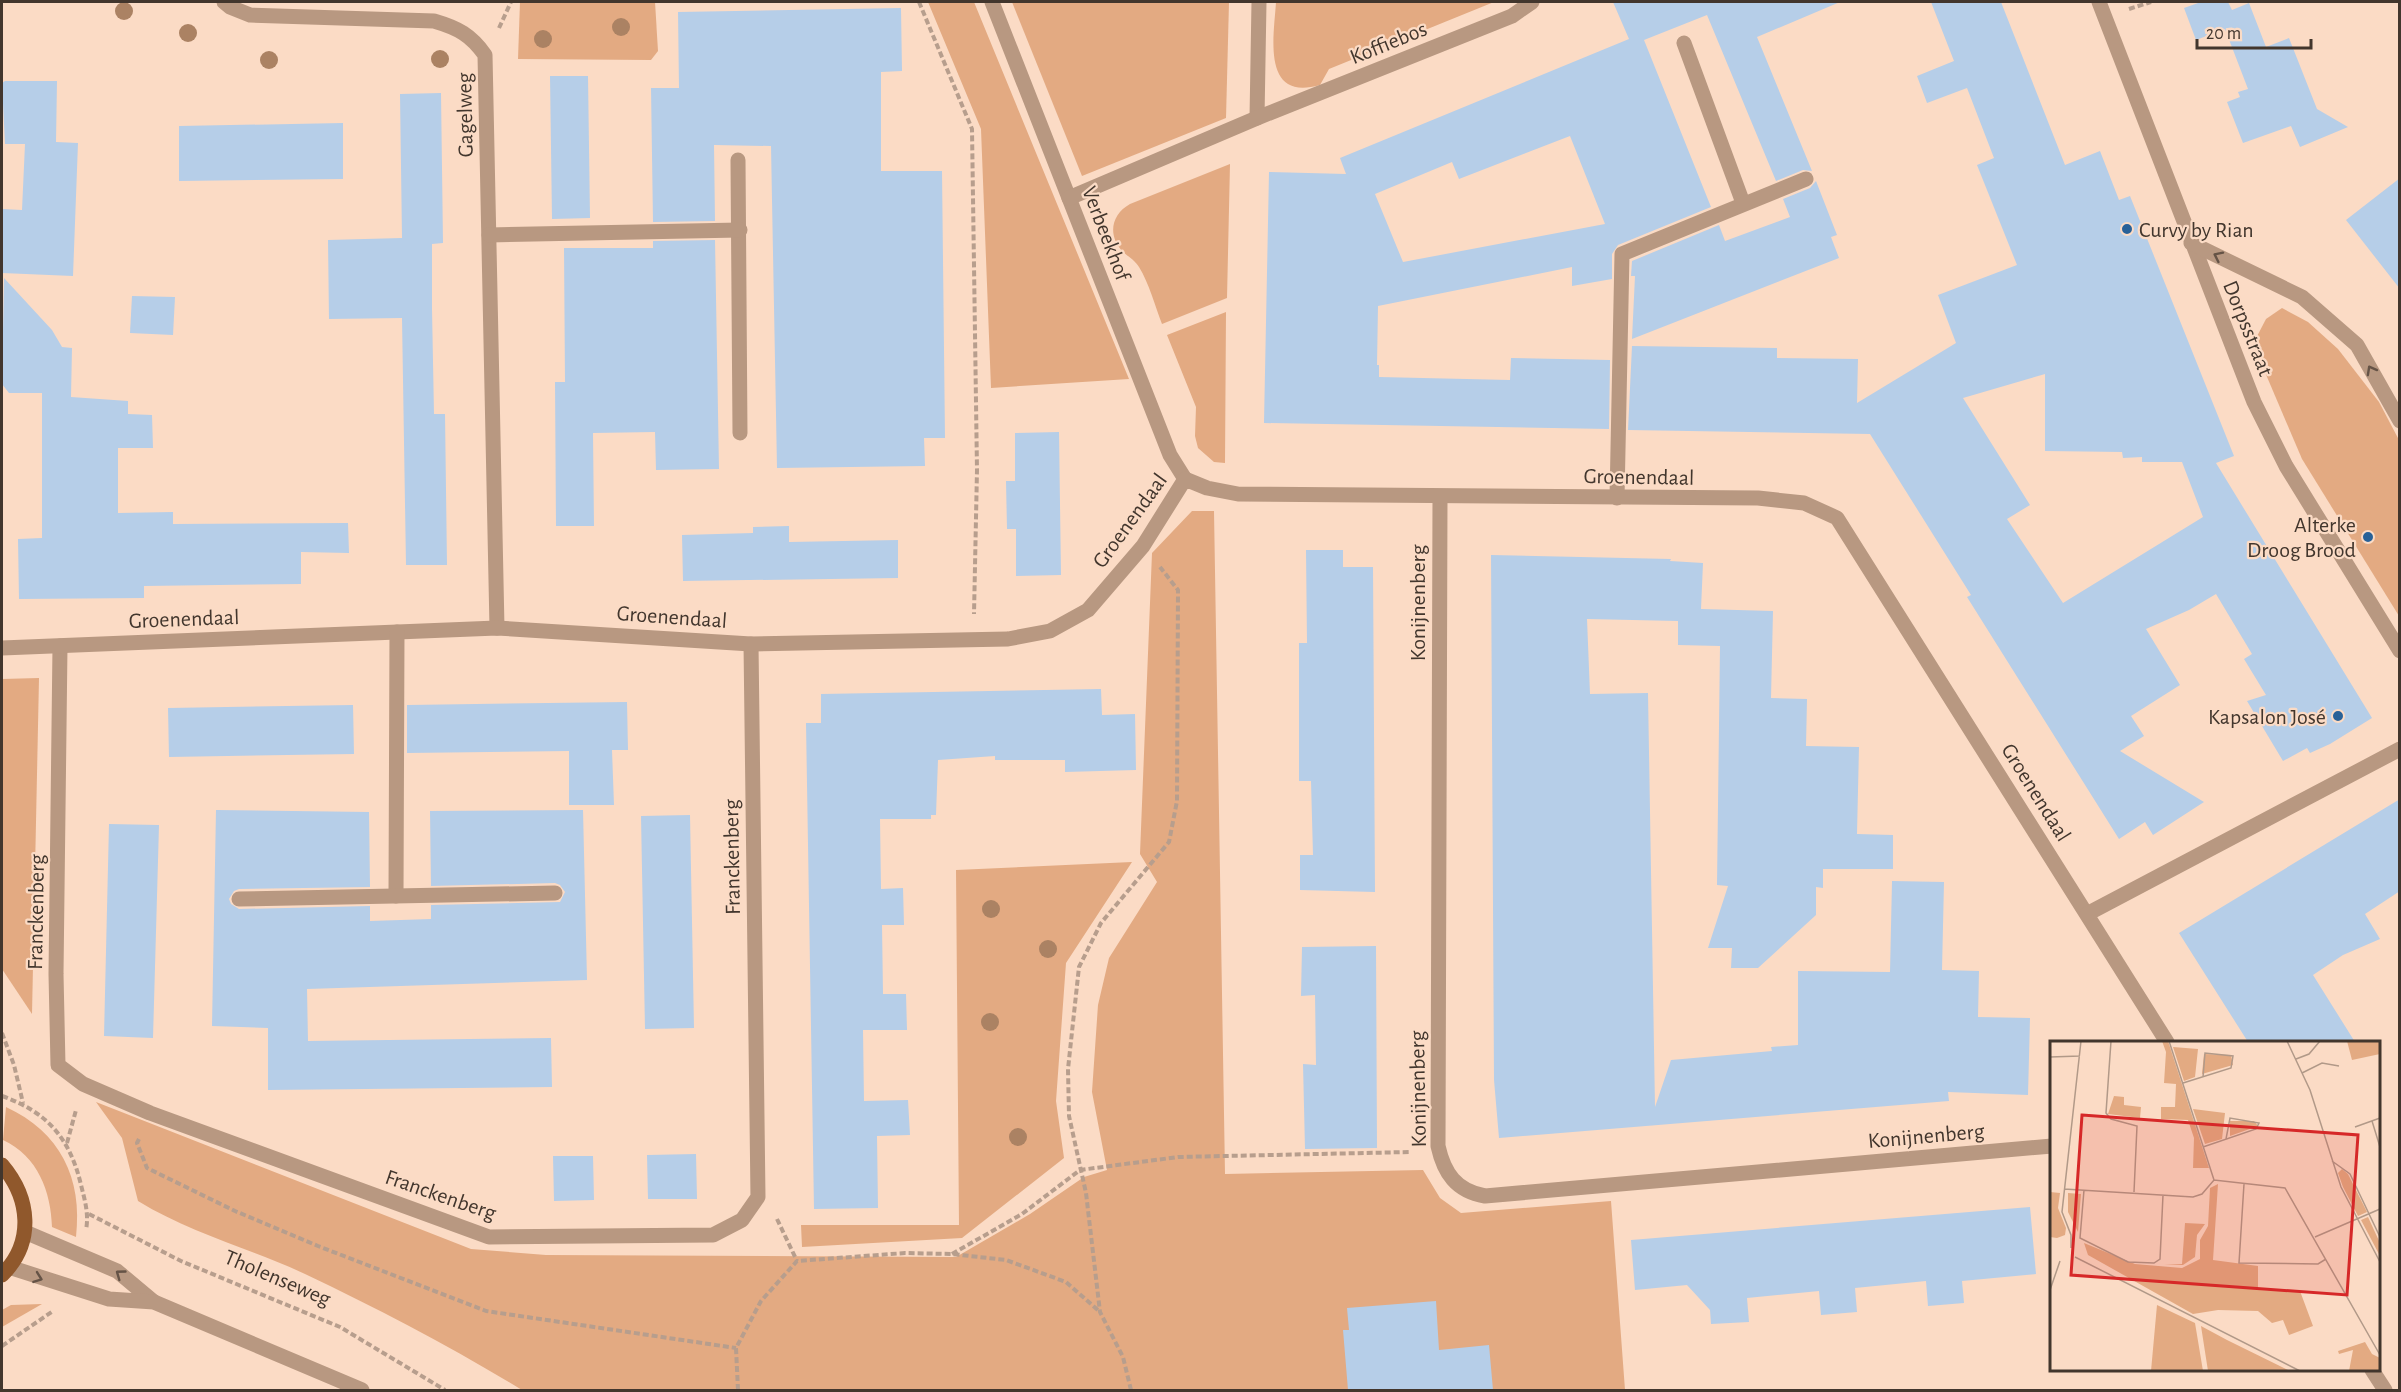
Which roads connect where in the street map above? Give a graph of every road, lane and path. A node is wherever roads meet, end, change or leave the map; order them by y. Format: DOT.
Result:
graph roads {
  1 [pos="224,2"];
  2 [pos="919,2"];
  3 [pos="992,2"];
  4 [pos="1259,2"];
  5 [pos="1532,2"];
  6 [pos="2100,2"];
  7 [pos="1684,43"];
  8 [pos="1257,118"];
  9 [pos="738,160"];
  10 [pos="1806,179"];
  11 [pos="1069,198"];
  12 [pos="1743,203"];
  13 [pos="740,230"];
  14 [pos="489,235"];
  15 [pos="2191,243"];
  16 [pos="2400,421"];
  17 [pos="740,433"];
  18 [pos="1185,479"];
  19 [pos="1440,497"];
  20 [pos="1617,498"];
  21 [pos="1143,546"];
  22 [pos="497,628"];
  23 [pos="397,632"];
  24 [pos="974,639"];
  25 [pos="751,644"];
  26 [pos="60,646"];
  27 [pos="2,648"];
  28 [pos="2400,651"];
  29 [pos="2400,749"];
  30 [pos="555,893"];
  31 [pos="396,896"];
  32 [pos="239,899"];
  33 [pos="2087,914"];
  34 [pos="2,1033"];
  35 [pos="2166,1041"];
  36 [pos="83,1084"];
  37 [pos="2,1096"];
  38 [pos="24,1103"];
  39 [pos="150,1113"];
  40 [pos="67,1144"];
  41 [pos="1438,1146"];
  42 [pos="2050,1146"];
  43 [pos="2,1165"];
  44 [pos="1080,1170"];
  45 [pos="749,1209"];
  46 [pos="25,1232"];
  47 [pos="952,1254"];
  48 [pos="797,1261"];
  49 [pos="5,1271"];
  50 [pos="68,1288"];
  51 [pos="154,1302"];
  52 [pos="1100,1312"];
  53 [pos="2,1346"];
  54 [pos="736,1348"];
  55 [pos="2373,1371"];
  56 [pos="362,1390"];
  57 [pos="445,1390"];
  58 [pos="738,1390"];
  59 [pos="1131,1390"];
  60 [pos="2385,1390"];
  1 -- 14 [label="street, Gagelweg"];
  2 -- 24 [label="path"];
  3 -- 11 [label="street, Verbeekhof"];
  4 -- 8 [label="street"];
  5 -- 8 [label="street, Koffiebos"];
  6 -- 15 [label="street, Dorpsstraat"];
  7 -- 12 [label="street"];
  8 -- 11 [label="street, Koffiebos"];
  9 -- 13 [label="street"];
  10 -- 12 [label="street"];
  11 -- 18 [label="street, Verbeekhof"];
  12 -- 20 [label="street"];
  13 -- 14 [label="street"];
  13 -- 17 [label="street"];
  14 -- 22 [label="street, Gagelweg"];
  16 -- 15 [label="street, one-way"];
  15 -- 28 [label="street, Dorpsstraat"];
  18 -- 19 [label="street, Groenendaal"];
  18 -- 21 [label="street, Groenendaal"];
  19 -- 20 [label="street, Groenendaal"];
  19 -- 41 [label="street, Konijnenberg"];
  20 -- 33 [label="street, Groenendaal"];
  21 -- 24 [label="street, Groenendaal"];
  21 -- 44 [label="path"];
  22 -- 23 [label="street, Groenendaal"];
  22 -- 25 [label="street, Groenendaal"];
  23 -- 26 [label="street, Groenendaal"];
  23 -- 31 [label="street"];
  24 -- 25 [label="street, Groenendaal"];
  25 -- 45 [label="street, Franckenberg"];
  26 -- 27 [label="street, Groenendaal"];
  26 -- 36 [label="street, Franckenberg"];
  29 -- 33 [label="street"];
  30 -- 31 [label="street"];
  31 -- 32 [label="street"];
  33 -- 35 [label="street, Groenendaal"];
  34 -- 38 [label="path"];
  36 -- 39 [label="street, Franckenberg"];
  36 -- 40 [label="path"];
  37 -- 38 [label="path"];
  38 -- 40 [label="path"];
  39 -- 45 [label="street, Franckenberg"];
  39 -- 54 [label="path"];
  40 -- 57 [label="path, Tholenseweg"];
  41 -- 42 [label="street, Konijnenberg"];
  41 -- 44 [label="path"];
  43 -- 46 [label="main road"];
  44 -- 47 [label="path"];
  44 -- 52 [label="path"];
  45 -- 48 [label="path"];
  46 -- 49 [label="main road"];
  51 -- 46 [label="street, one-way"];
  47 -- 48 [label="path"];
  47 -- 52 [label="path"];
  48 -- 54 [label="path"];
  49 -- 50 [label="street, one-way"];
  50 -- 51 [label="street"];
  50 -- 53 [label="path"];
  51 -- 56 [label="street"];
  52 -- 59 [label="path"];
  54 -- 58 [label="path"];
  55 -- 60 [label="street"];
}
